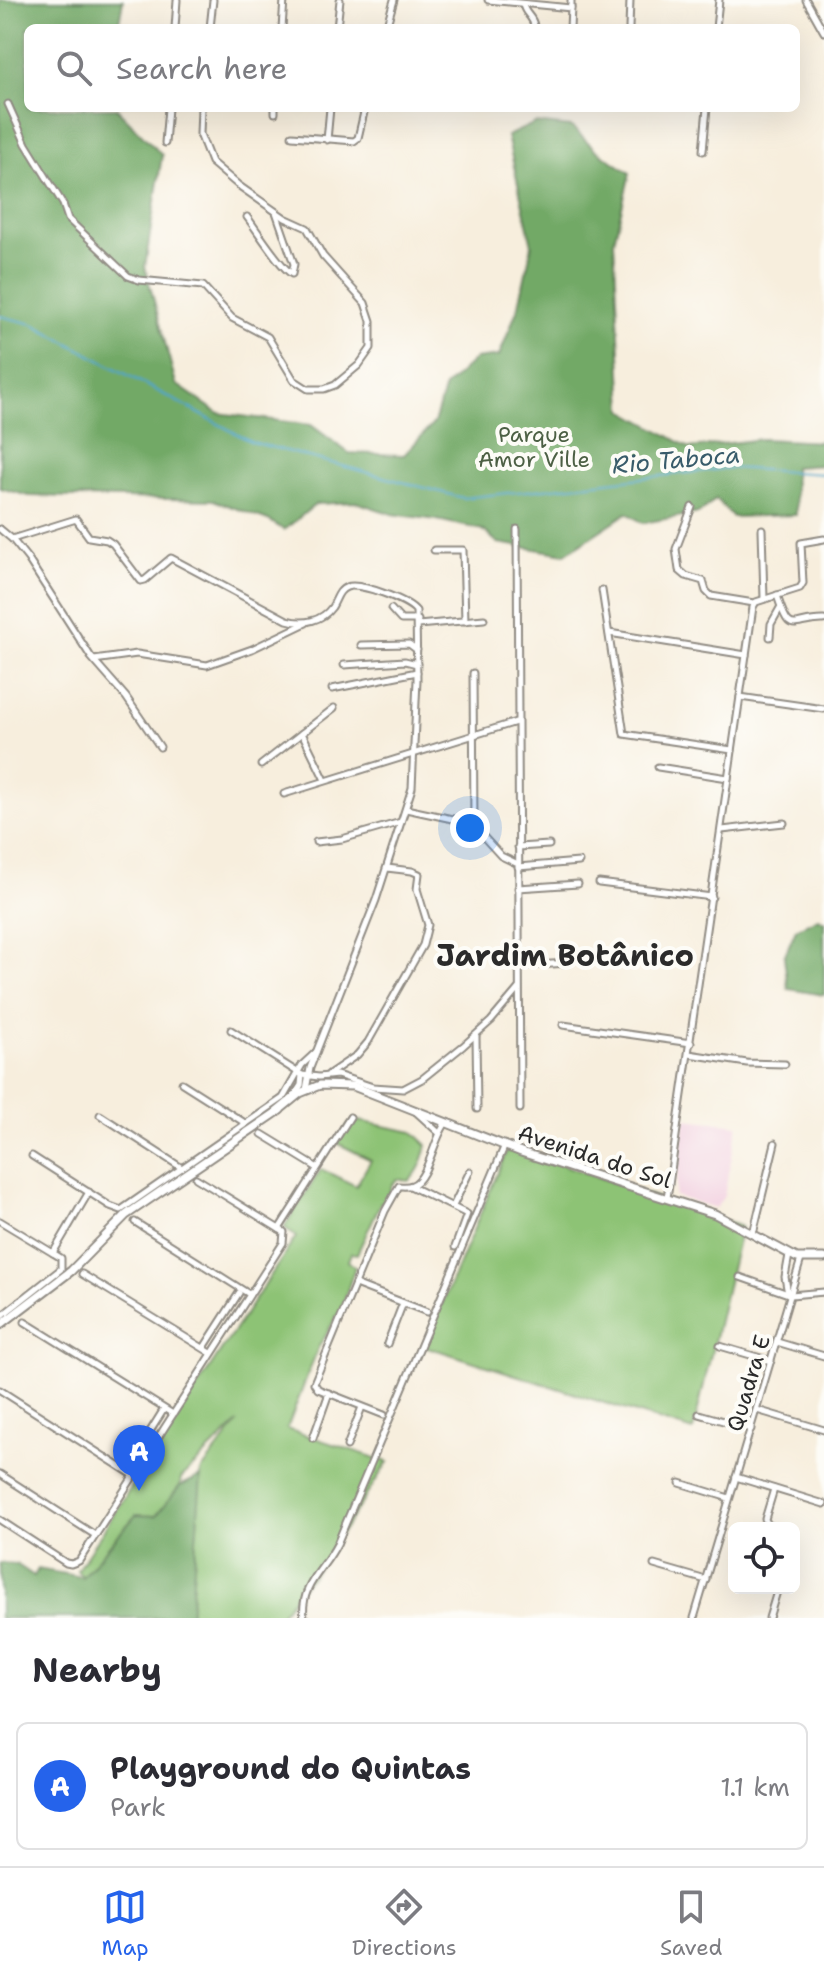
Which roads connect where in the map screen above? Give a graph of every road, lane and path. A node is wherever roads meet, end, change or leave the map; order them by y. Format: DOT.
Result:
graph roads {
  1 [pos="177,0"];
  2 [pos="213,0"];
  3 [pos="284,0"];
  4 [pos="340,0"];
  5 [pos="394,0"];
  6 [pos="488,0"];
  7 [pos="499,0"];
  8 [pos="571,0"];
  9 [pos="630,0"];
  10 [pos="719,0"];
  11 [pos="806,0"];
  12 [pos="523,4"];
  13 [pos="571,8"];
  14 [pos="175,24"];
  15 [pos="210,24"];
  16 [pos="282,24"];
  17 [pos="337,24"];
  18 [pos="387,24"];
  19 [pos="534,24"];
  20 [pos="570,24"];
  21 [pos="629,24"];
  22 [pos="716,24"];
  23 [pos="824,32"];
  24 [pos="8,104"];
  25 [pos="168,112"];
  26 [pos="201,112"];
  27 [pos="330,112"];
  28 [pos="364,112"];
  29 [pos="707,112"];
  30 [pos="292,136"];
  31 [pos="327,140"];
  32 [pos="165,143"];
  33 [pos="703,151"];
  34 [pos="276,211"];
  35 [pos="247,217"];
  36 [pos="692,507"];
  37 [pos="0,529"];
  38 [pos="517,529"];
  39 [pos="762,529"];
  40 [pos="12,539"];
  41 [pos="824,539"];
  42 [pos="434,550"];
  43 [pos="602,590"];
  44 [pos="777,595"];
  45 [pos="764,599"];
  46 [pos="754,603"];
  47 [pos="780,608"];
  48 [pos="391,609"];
  49 [pos="484,619"];
  50 [pos="824,620"];
  51 [pos="418,621"];
  52 [pos="465,621"];
  53 [pos="307,622"];
  54 [pos="609,633"];
  55 [pos="770,637"];
  56 [pos="361,645"];
  57 [pos="417,650"];
  58 [pos="746,655"];
  59 [pos="94,660"];
  60 [pos="417,664"];
  61 [pos="344,665"];
  62 [pos="417,672"];
  63 [pos="473,673"];
  64 [pos="332,689"];
  65 [pos="740,697"];
  66 [pos="334,708"];
  67 [pos="824,709"];
  68 [pos="517,722"];
  69 [pos="302,733"];
  70 [pos="474,735"];
  71 [pos="160,747"];
  72 [pos="732,750"];
  73 [pos="414,754"];
  74 [pos="261,765"];
  75 [pos="658,767"];
  76 [pos="728,778"];
  77 [pos="325,780"];
  78 [pos="284,794"];
  79 [pos="406,809"];
  80 [pos="401,822"];
  81 [pos="784,823"];
  82 [pos="474,825"];
  83 [pos="721,831"];
  84 [pos="316,842"];
  85 [pos="549,845"];
  86 [pos="518,847"];
  87 [pos="579,862"];
  88 [pos="518,865"];
  89 [pos="387,868"];
  90 [pos="599,883"];
  91 [pos="578,884"];
  92 [pos="518,888"];
  93 [pos="712,897"];
  94 [pos="569,963"];
  95 [pos="518,966"];
  96 [pos="518,989"];
  97 [pos="563,1025"];
  98 [pos="231,1030"];
  99 [pos="476,1036"];
  100 [pos="691,1043"];
  101 [pos="316,1052"];
  102 [pos="689,1054"];
  103 [pos="303,1063"];
  104 [pos="785,1064"];
  105 [pos="310,1068"];
  106 [pos="328,1074"];
  107 [pos="305,1075"];
  108 [pos="182,1083"];
  109 [pos="307,1090"];
  110 [pos="413,1109"];
  111 [pos="477,1109"];
  112 [pos="520,1109"];
  113 [pos="278,1111"];
  114 [pos="100,1115"];
  115 [pos="350,1117"];
  116 [pos="245,1123"];
  117 [pos="446,1123"];
  118 [pos="438,1132"];
  119 [pos="262,1134"];
  120 [pos="775,1143"];
  121 [pos="505,1145"];
  122 [pos="32,1156"];
  123 [pos="316,1167"];
  124 [pos="182,1168"];
  125 [pos="470,1171"];
  126 [pos="196,1178"];
  127 [pos="410,1186"];
  128 [pos="89,1192"];
  129 [pos="667,1198"];
  130 [pos="453,1206"];
  131 [pos="0,1221"];
  132 [pos="135,1222"];
  133 [pos="279,1229"];
  134 [pos="753,1234"];
  135 [pos="455,1247"];
  136 [pos="53,1253"];
  137 [pos="789,1255"];
  138 [pos="824,1258"];
  139 [pos="801,1259"];
  140 [pos="82,1274"];
  141 [pos="740,1277"];
  142 [pos="355,1284"];
  143 [pos="824,1292"];
  144 [pos="239,1293"];
  145 [pos="249,1295"];
  146 [pos="790,1296"];
  147 [pos="403,1303"];
  148 [pos="0,1304"];
  149 [pos="9,1310"];
  150 [pos="427,1312"];
  151 [pos="0,1317"];
  152 [pos="222,1319"];
  153 [pos="25,1322"];
  154 [pos="0,1325"];
  155 [pos="231,1325"];
  156 [pos="777,1342"];
  157 [pos="387,1344"];
  158 [pos="205,1346"];
  159 [pos="720,1346"];
  160 [pos="211,1353"];
  161 [pos="824,1356"];
  162 [pos="771,1361"];
  163 [pos="0,1390"];
  164 [pos="329,1393"];
  165 [pos="362,1407"];
  166 [pos="164,1409"];
  167 [pos="757,1410"];
  168 [pos="173,1414"];
  169 [pos="699,1414"];
  170 [pos="384,1415"];
  171 [pos="751,1429"];
  172 [pos="824,1430"];
  173 [pos="148,1434"];
  174 [pos="313,1438"];
  175 [pos="157,1439"];
  176 [pos="347,1446"];
  177 [pos="126,1470"];
  178 [pos="0,1474"];
  179 [pos="133,1475"];
  180 [pos="736,1477"];
  181 [pos="680,1483"];
  182 [pos="774,1489"];
  183 [pos="729,1498"];
  184 [pos="824,1504"];
  185 [pos="0,1520"];
  186 [pos="766,1522"];
  187 [pos="95,1535"];
  188 [pos="654,1565"];
  189 [pos="706,1580"];
  190 [pos="776,1594"];
  191 [pos="304,1618"];
  192 [pos="694,1618"];
  193 [pos="769,1618"];
  1 -- 14 [label="street"];
  2 -- 15 [label="street"];
  3 -- 16 [label="street"];
  4 -- 17 [label="street"];
  5 -- 18 [label="street"];
  6 -- 7 [label="street"];
  7 -- 12 [label="street"];
  8 -- 13 [label="street"];
  9 -- 21 [label="street"];
  10 -- 22 [label="street"];
  11 -- 23 [label="street"];
  12 -- 13 [label="street"];
  12 -- 19 [label="street"];
  13 -- 20 [label="street"];
  24 -- 34 [label="street"];
  25 -- 32 [label="street"];
  26 -- 34 [label="street"];
  27 -- 31 [label="street"];
  28 -- 31 [label="street"];
  29 -- 33 [label="street"];
  30 -- 31 [label="street"];
  34 -- 35 [label="street"];
  36 -- 46 [label="street"];
  37 -- 40 [label="street"];
  38 -- 68 [label="street"];
  39 -- 45 [label="street"];
  40 -- 53 [label="street"];
  40 -- 59 [label="street"];
  41 -- 44 [label="street"];
  42 -- 52 [label="street"];
  43 -- 54 [label="street"];
  44 -- 45 [label="street"];
  44 -- 47 [label="street"];
  45 -- 46 [label="street"];
  46 -- 58 [label="street"];
  47 -- 50 [label="street"];
  47 -- 55 [label="street"];
  48 -- 51 [label="street"];
  49 -- 52 [label="street"];
  51 -- 52 [label="street"];
  51 -- 53 [label="street"];
  51 -- 57 [label="street"];
  53 -- 59 [label="street"];
  54 -- 58 [label="street"];
  54 -- 72 [label="street"];
  56 -- 57 [label="street"];
  57 -- 60 [label="street"];
  58 -- 65 [label="street"];
  59 -- 71 [label="street"];
  60 -- 61 [label="street"];
  60 -- 62 [label="street"];
  62 -- 64 [label="street"];
  62 -- 73 [label="street"];
  63 -- 70 [label="street"];
  65 -- 67 [label="street"];
  65 -- 72 [label="street"];
  66 -- 69 [label="street"];
  68 -- 70 [label="street"];
  68 -- 86 [label="street"];
  69 -- 74 [label="street"];
  69 -- 77 [label="street"];
  70 -- 73 [label="street"];
  70 -- 82 [label="street"];
  72 -- 76 [label="street"];
  73 -- 77 [label="street"];
  73 -- 79 [label="street"];
  75 -- 76 [label="street"];
  76 -- 83 [label="street"];
  77 -- 78 [label="street"];
  79 -- 80 [label="street"];
  79 -- 82 [label="street"];
  80 -- 84 [label="street"];
  80 -- 89 [label="street"];
  81 -- 83 [label="street"];
  82 -- 88 [label="street"];
  83 -- 93 [label="street"];
  85 -- 86 [label="street"];
  86 -- 88 [label="street"];
  87 -- 88 [label="street"];
  88 -- 92 [label="street"];
  89 -- 101 [label="street"];
  89 -- 106 [label="street"];
  90 -- 93 [label="street"];
  91 -- 92 [label="street"];
  92 -- 95 [label="street"];
  93 -- 100 [label="street"];
  94 -- 95 [label="street"];
  95 -- 96 [label="street"];
  96 -- 99 [label="street"];
  96 -- 112 [label="street"];
  97 -- 100 [label="street"];
  98 -- 107 [label="street"];
  99 -- 106 [label="street"];
  99 -- 111 [label="street"];
  100 -- 102 [label="street"];
  101 -- 103 [label="street"];
  101 -- 105 [label="street"];
  102 -- 104 [label="street"];
  102 -- 129 [label="street"];
  103 -- 105 [label="street"];
  103 -- 107 [label="street"];
  105 -- 107 [label="street"];
  106 -- 107 [label="street"];
  107 -- 109 [label="street"];
  107 -- 109 [label="street"];
  107 -- 116 [label="street"];
  108 -- 116 [label="street"];
  109 -- 110 [label="street, Avenida do Sol"];
  109 -- 113 [label="street, Avenida do Sol"];
  109 -- 113 [label="street, Avenida do Sol"];
  110 -- 117 [label="street, Avenida do Sol"];
  110 -- 118 [label="street"];
  113 -- 154 [label="street, Avenida do Sol"];
  114 -- 124 [label="street"];
  115 -- 123 [label="street"];
  116 -- 124 [label="street"];
  117 -- 118 [label="street"];
  117 -- 121 [label="street, Avenida do Sol"];
  118 -- 127 [label="street"];
  119 -- 123 [label="street"];
  120 -- 134 [label="street"];
  121 -- 129 [label="street, Avenida do Sol"];
  121 -- 191 [label="street"];
  122 -- 128 [label="street"];
  123 -- 133 [label="street"];
  124 -- 128 [label="street"];
  125 -- 130 [label="street"];
  126 -- 133 [label="street"];
  127 -- 130 [label="street"];
  127 -- 142 [label="street"];
  128 -- 136 [label="street"];
  129 -- 134 [label="street, Avenida do Sol"];
  130 -- 135 [label="street"];
  131 -- 136 [label="street"];
  132 -- 145 [label="street"];
  133 -- 145 [label="street"];
  134 -- 137 [label="street, Avenida do Sol"];
  136 -- 149 [label="street"];
  137 -- 139 [label="street, Avenida do Sol"];
  137 -- 146 [label="street"];
  138 -- 139 [label="street, Avenida do Sol"];
  139 -- 146 [label="street"];
  140 -- 160 [label="street"];
  141 -- 146 [label="street"];
  142 -- 147 [label="street"];
  142 -- 164 [label="street"];
  143 -- 146 [label="street"];
  144 -- 152 [label="street"];
  145 -- 155 [label="street"];
  146 -- 156 [label="street, Quadra E"];
  147 -- 150 [label="street"];
  147 -- 157 [label="street"];
  148 -- 149 [label="street"];
  149 -- 151 [label="street"];
  152 -- 155 [label="street"];
  152 -- 158 [label="street"];
  153 -- 166 [label="street"];
  155 -- 160 [label="street"];
  156 -- 161 [label="street"];
  156 -- 162 [label="street, Quadra E"];
  159 -- 162 [label="street"];
  160 -- 168 [label="street"];
  162 -- 167 [label="street, Quadra E"];
  163 -- 177 [label="street"];
  164 -- 165 [label="street"];
  164 -- 174 [label="street"];
  165 -- 170 [label="street"];
  165 -- 176 [label="street"];
  166 -- 168 [label="street"];
  166 -- 173 [label="street"];
  167 -- 171 [label="street, Quadra E"];
  167 -- 172 [label="street"];
  168 -- 175 [label="street"];
  169 -- 171 [label="street"];
  171 -- 180 [label="street, Quadra E"];
  173 -- 175 [label="street"];
  173 -- 177 [label="street"];
  175 -- 179 [label="street"];
  177 -- 179 [label="street"];
  178 -- 187 [label="street"];
  179 -- 187 [label="street"];
  180 -- 182 [label="street"];
  180 -- 183 [label="street, Quadra E"];
  181 -- 183 [label="street"];
  182 -- 184 [label="street"];
  182 -- 186 [label="street"];
  183 -- 189 [label="street, Quadra E"];
  185 -- 187 [label="street"];
  188 -- 189 [label="street"];
  189 -- 192 [label="street, Quadra E"];
  190 -- 193 [label="street"];
}
